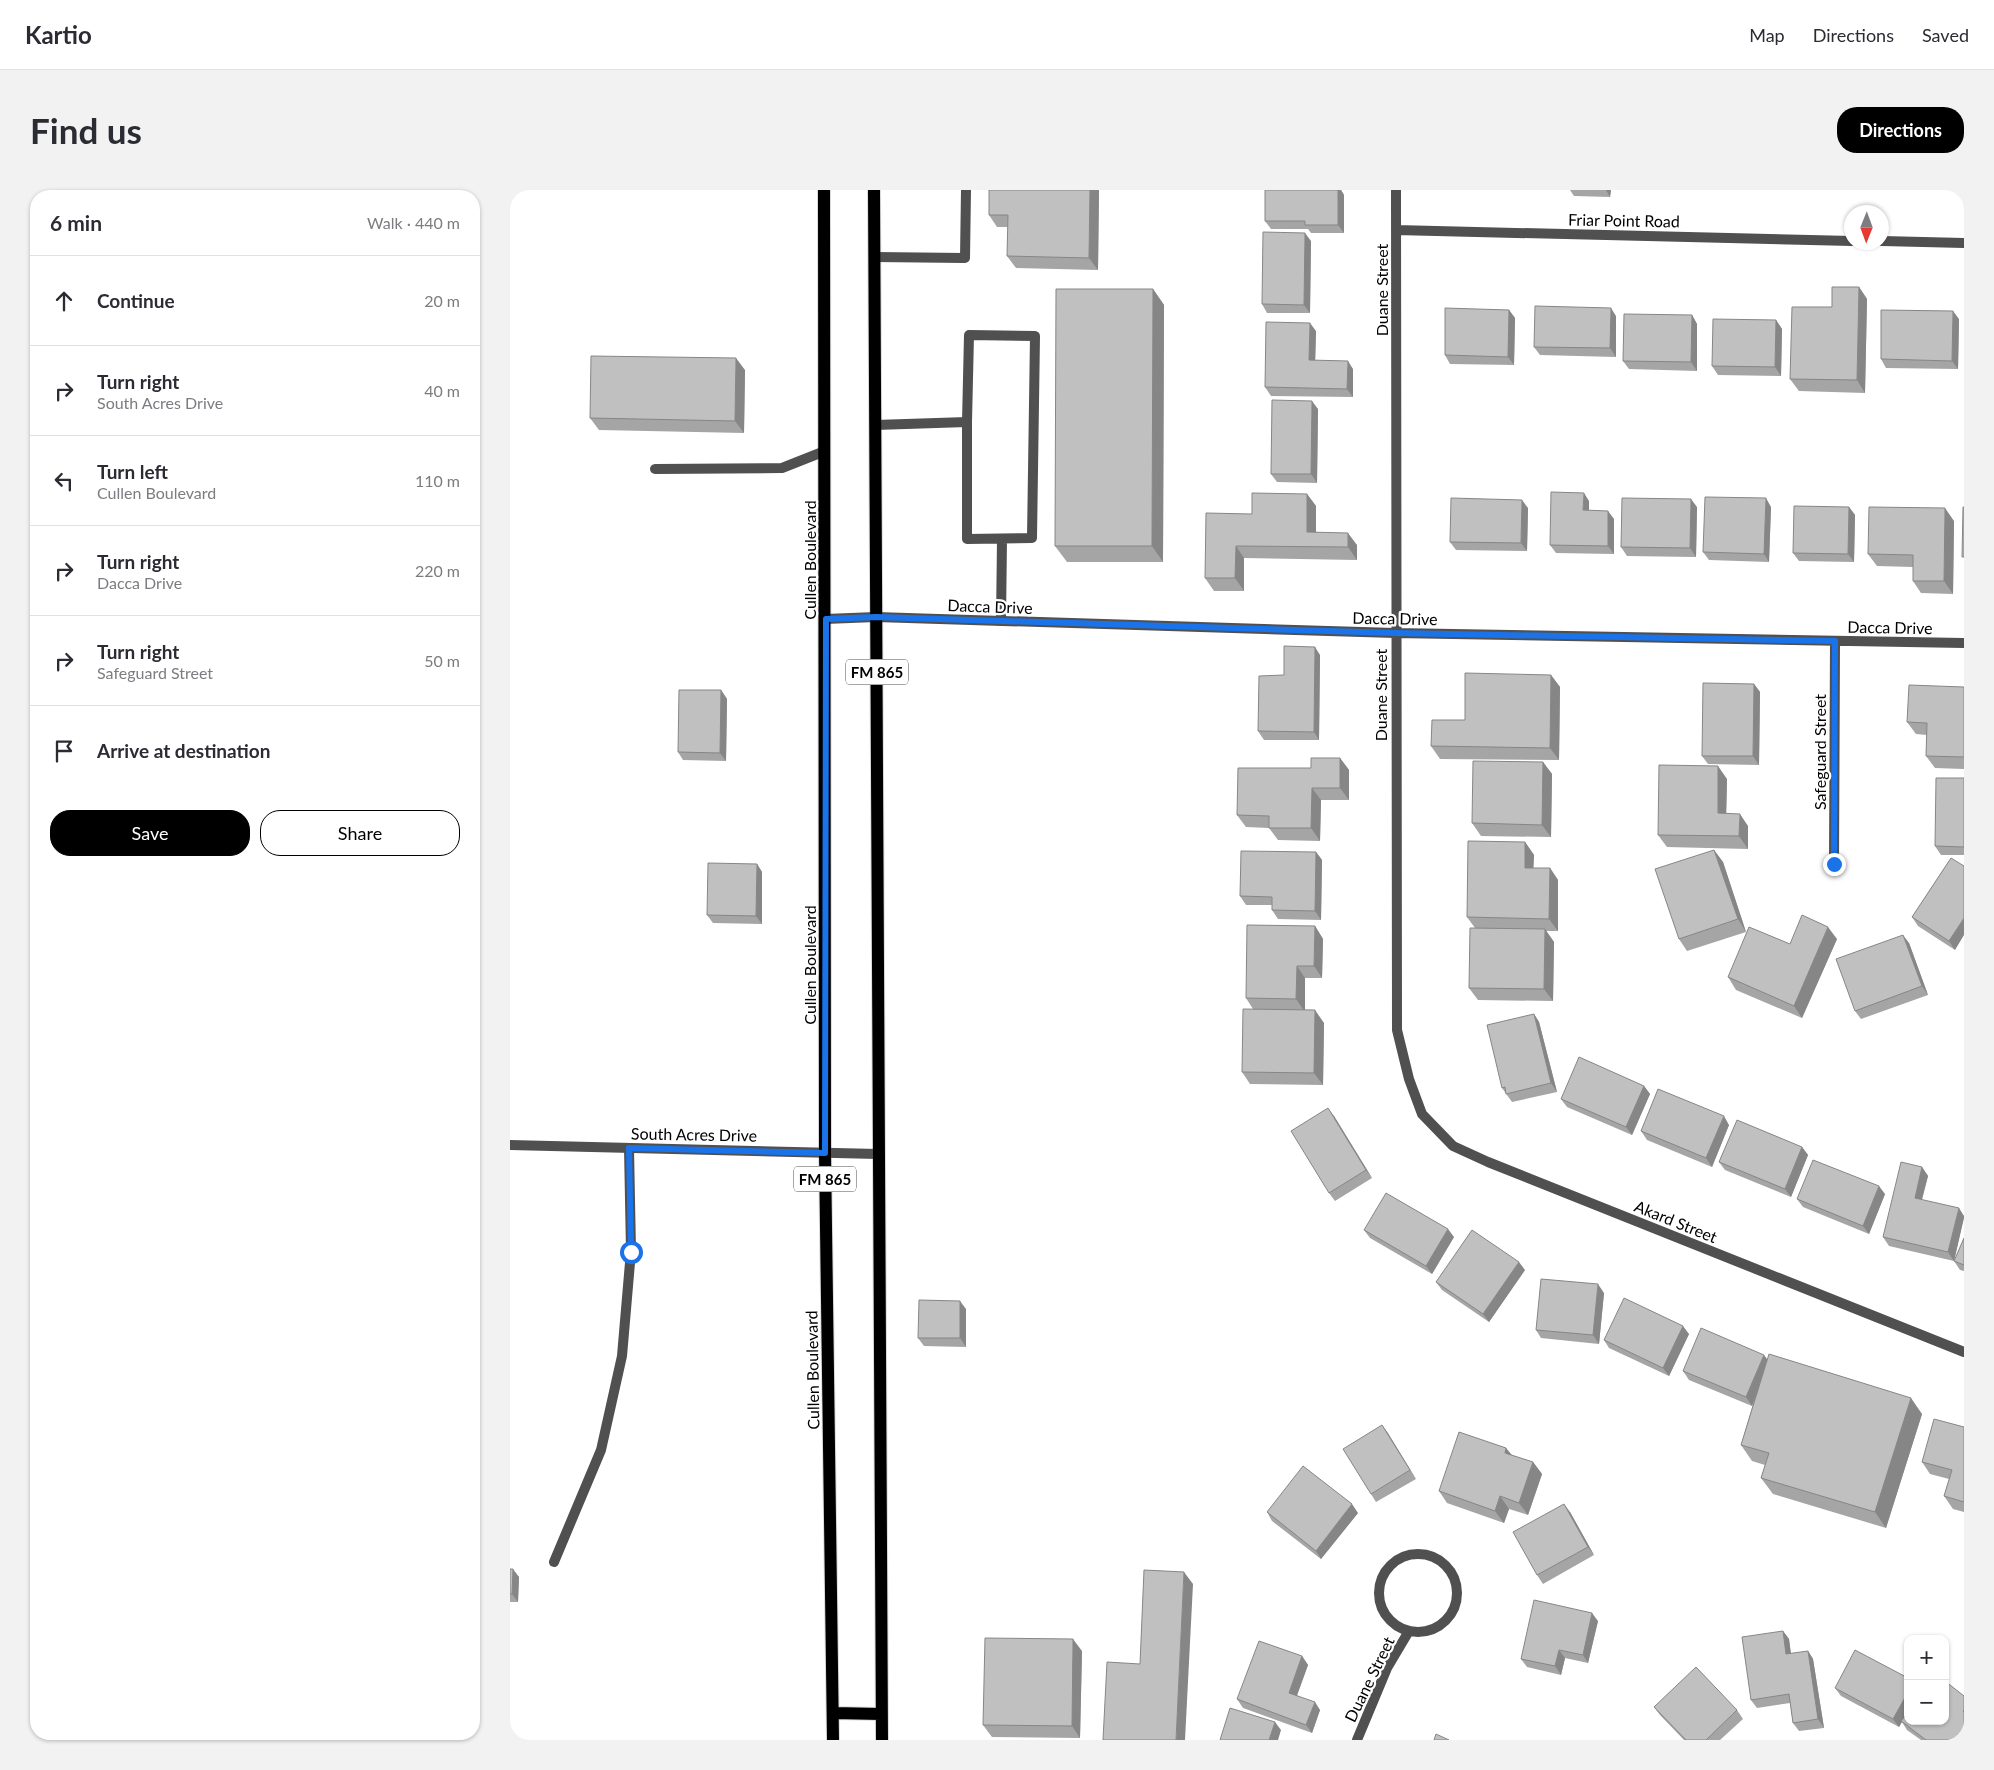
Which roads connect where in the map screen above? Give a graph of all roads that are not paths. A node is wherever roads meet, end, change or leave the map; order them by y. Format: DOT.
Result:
graph roads {
  1 [pos="824,190"];
  2 [pos="874,190"];
  3 [pos="966,190"];
  4 [pos="1396,190"];
  5 [pos="1396,230"];
  6 [pos="1844,241"];
  7 [pos="1889,241"];
  8 [pos="1964,243"];
  9 [pos="875,257"];
  10 [pos="967,422"];
  11 [pos="875,425"];
  12 [pos="825,451"];
  13 [pos="655,469"];
  14 [pos="1002,539"];
  15 [pos="876,617"];
  16 [pos="826,619"];
  17 [pos="1001,621"];
  18 [pos="1395,633"];
  19 [pos="1835,641"];
  20 [pos="1964,643"];
  21 [pos="1834,864"];
  22 [pos="1410,1079"];
  23 [pos="510,1145"];
  24 [pos="629,1148"];
  25 [pos="825,1153"];
  26 [pos="878,1154"];
  27 [pos="1964,1352"];
  28 [pos="554,1562"];
  29 [pos="1409,1631"];
  30 [pos="833,1713"];
  31 [pos="881,1714"];
  32 [pos="833,1740"];
  33 [pos="882,1740"];
  34 [pos="1357,1740"];
  1 -- 12 [label="main road, Cullen Boulevard / FM 865"];
  2 -- 9 [label="main road, FM 865"];
  3 -- 9 [label="street"];
  4 -- 5 [label="street, Duane Street"];
  5 -- 6 [label="street, Friar Point Road"];
  5 -- 18 [label="street, Duane Street"];
  7 -- 8 [label="street"];
  9 -- 11 [label="main road, FM 865"];
  10 -- 11 [label="street"];
  10 -- 14 [label="street"];
  10 -- 14 [label="street"];
  11 -- 15 [label="main road, FM 865"];
  12 -- 13 [label="street"];
  12 -- 16 [label="main road, Cullen Boulevard / FM 865"];
  14 -- 17 [label="street"];
  15 -- 16 [label="street, Dacca Drive"];
  15 -- 17 [label="street, Dacca Drive"];
  15 -- 26 [label="main road, FM 865"];
  16 -- 25 [label="main road, Cullen Boulevard / FM 865"];
  17 -- 18 [label="street, Dacca Drive"];
  18 -- 19 [label="street, Dacca Drive"];
  18 -- 22 [label="street, Duane Street"];
  19 -- 20 [label="street, Dacca Drive"];
  19 -- 21 [label="street, Safeguard Street"];
  22 -- 27 [label="street, Akard Street"];
  23 -- 24 [label="street, South Acres Drive"];
  24 -- 25 [label="street, South Acres Drive"];
  24 -- 28 [label="street"];
  25 -- 26 [label="street, South Acres Drive"];
  25 -- 30 [label="main road, Cullen Boulevard / FM 865"];
  26 -- 31 [label="main road, FM 865"];
  29 -- 29 [label="street, Duane Street"];
  29 -- 34 [label="street, Duane Street"];
  30 -- 31 [label="main road"];
  30 -- 32 [label="main road, Cullen Boulevard / FM 865"];
  31 -- 33 [label="main road, FM 865"];
}
